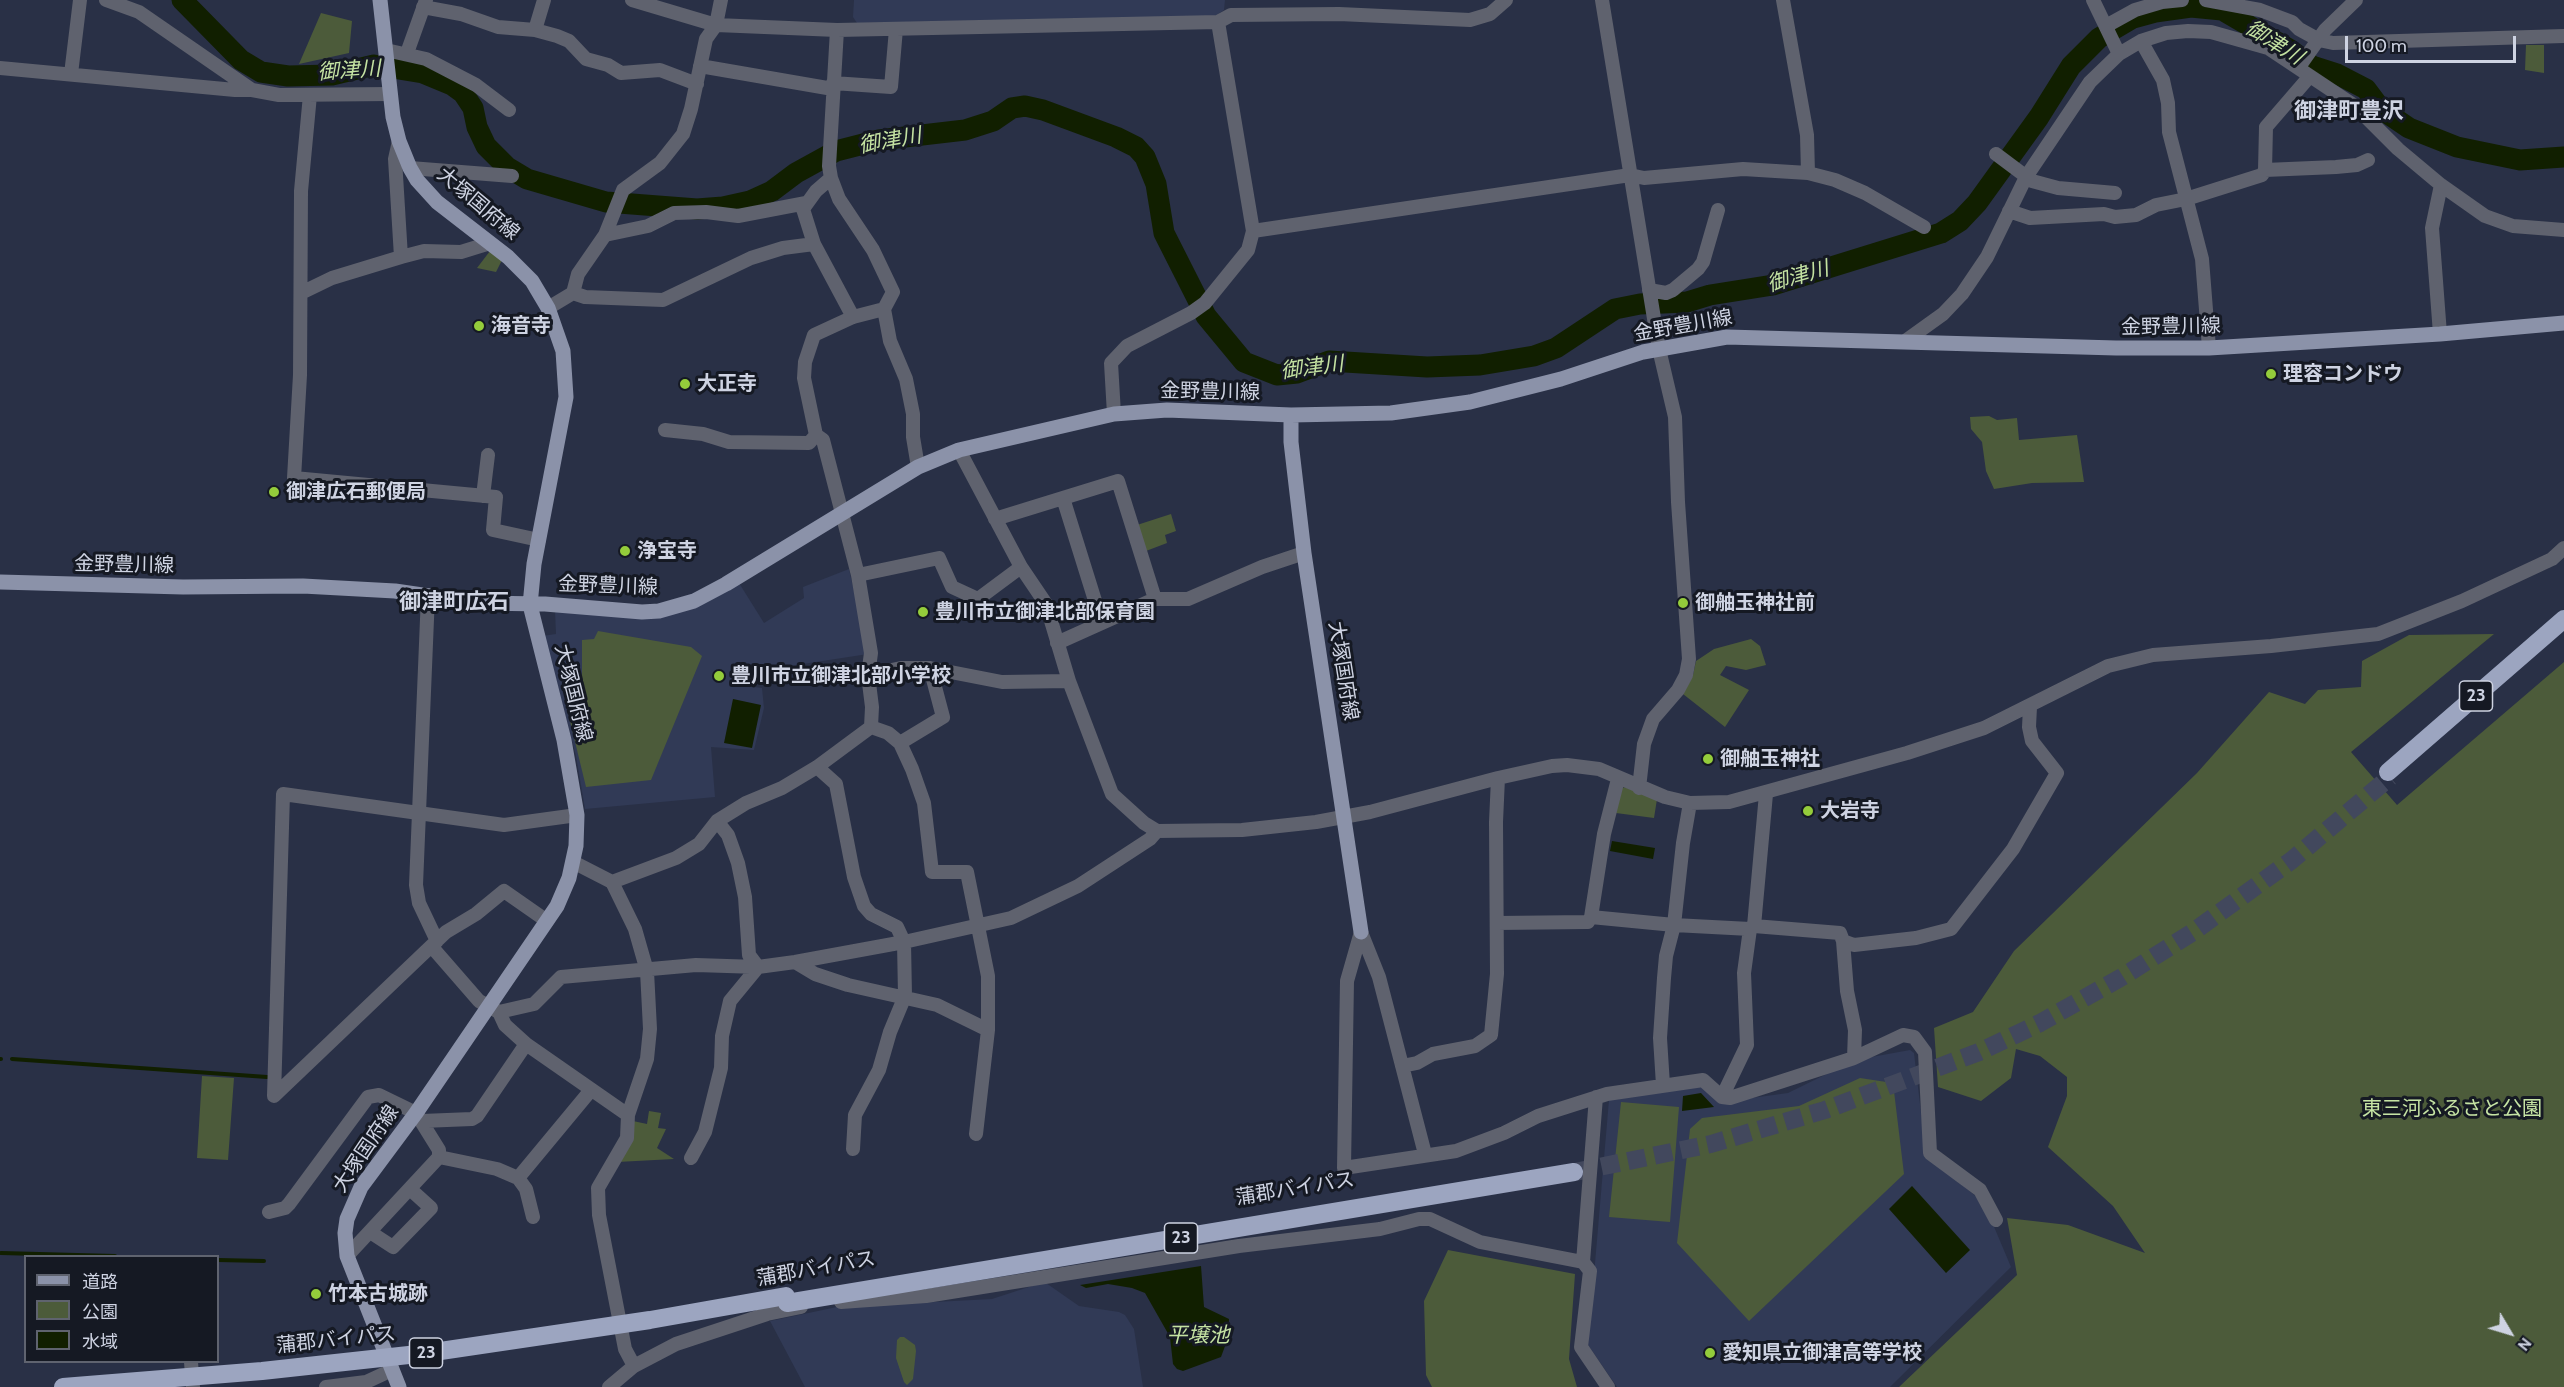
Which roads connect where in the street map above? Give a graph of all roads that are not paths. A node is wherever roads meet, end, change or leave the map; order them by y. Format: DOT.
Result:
graph roads {
  1 [pos="80,0"];
  2 [pos="106,0"];
  3 [pos="380,0"];
  4 [pos="544,0"];
  5 [pos="632,0"];
  6 [pos="721,0"];
  7 [pos="1232,0"];
  8 [pos="1506,0"];
  9 [pos="1602,0"];
  10 [pos="1783,0"];
  11 [pos="2092,0"];
  12 [pos="2182,0"];
  13 [pos="2206,0"];
  14 [pos="2356,0"];
  15 [pos="424,4"];
  16 [pos="1231,15"];
  17 [pos="1218,22"];
  18 [pos="716,25"];
  19 [pos="2106,26"];
  20 [pos="896,29"];
  21 [pos="535,30"];
  22 [pos="837,30"];
  23 [pos="2564,36"];
  24 [pos="2141,41"];
  25 [pos="2318,41"];
  26 [pos="2118,52"];
  27 [pos="407,53"];
  28 [pos="387,60"];
  29 [pos="700,66"];
  30 [pos="0,68"];
  31 [pos="2304,68"];
  32 [pos="71,75"];
  33 [pos="696,84"];
  34 [pos="833,86"];
  35 [pos="252,90"];
  36 [pos="390,94"];
  37 [pos="310,95"];
  38 [pos="509,110"];
  39 [pos="399,141"];
  40 [pos="1996,154"];
  41 [pos="2368,160"];
  42 [pos="410,168"];
  43 [pos="2265,170"];
  44 [pos="1808,173"];
  45 [pos="1630,175"];
  46 [pos="512,176"];
  47 [pos="2026,177"];
  48 [pos="831,178"];
  49 [pos="2441,185"];
  50 [pos="2115,193"];
  51 [pos="2186,199"];
  52 [pos="806,204"];
  53 [pos="1718,210"];
  54 [pos="2009,211"];
  55 [pos="1924,227"];
  56 [pos="2564,230"];
  57 [pos="1254,231"];
  58 [pos="605,236"];
  59 [pos="490,243"];
  60 [pos="814,244"];
  61 [pos="401,257"];
  62 [pos="301,293"];
  63 [pos="573,293"];
  64 [pos="1650,294"];
  65 [pos="548,308"];
  66 [pos="884,309"];
  67 [pos="854,317"];
  68 [pos="2564,323"];
  69 [pos="2440,334"];
  70 [pos="1904,342"];
  71 [pos="2209,348"];
  72 [pos="1659,349"];
  73 [pos="1114,414"];
  74 [pos="1291,415"];
  75 [pos="664,430"];
  76 [pos="816,435"];
  77 [pos="959,450"];
  78 [pos="488,455"];
  79 [pos="918,467"];
  80 [pos="483,496"];
  81 [pos="1063,498"];
  82 [pos="841,513"];
  83 [pos="995,519"];
  84 [pos="539,540"];
  85 [pos="2564,548"];
  86 [pos="1304,553"];
  87 [pos="1021,567"];
  88 [pos="858,575"];
  89 [pos="0,582"];
  90 [pos="428,595"];
  91 [pos="1155,600"];
  92 [pos="530,605"];
  93 [pos="2564,619"];
  94 [pos="1102,623"];
  95 [pos="2564,628"];
  96 [pos="1057,643"];
  97 [pos="930,668"];
  98 [pos="868,675"];
  99 [pos="1069,681"];
  100 [pos="2030,706"];
  101 [pos="872,727"];
  102 [pos="900,743"];
  103 [pos="817,766"];
  104 [pos="1498,778"];
  105 [pos="1618,778"];
  106 [pos="1639,788"];
  107 [pos="1766,794"];
  108 [pos="1690,803"];
  109 [pos="420,813"];
  110 [pos="577,814"];
  111 [pos="1344,817"];
  112 [pos="717,821"];
  113 [pos="1157,831"];
  114 [pos="573,862"];
  115 [pos="612,882"];
  116 [pos="1591,917"];
  117 [pos="548,921"];
  118 [pos="1497,923"];
  119 [pos="977,925"];
  120 [pos="1674,925"];
  121 [pos="1752,927"];
  122 [pos="1361,932"];
  123 [pos="1844,941"];
  124 [pos="904,942"];
  125 [pos="435,944"];
  126 [pos="795,962"];
  127 [pos="758,967"];
  128 [pos="647,971"];
  129 [pos="905,996"];
  130 [pos="493,1010"];
  131 [pos="988,1030"];
  132 [pos="526,1044"];
  133 [pos="1854,1058"];
  134 [pos="1402,1066"];
  135 [pos="1663,1085"];
  136 [pos="591,1090"];
  137 [pos="1722,1096"];
  138 [pos="1596,1097"];
  139 [pos="628,1115"];
  140 [pos="419,1117"];
  141 [pos="976,1134"];
  142 [pos="853,1149"];
  143 [pos="1425,1154"];
  144 [pos="439,1157"];
  145 [pos="691,1158"];
  146 [pos="1573,1169"];
  147 [pos="518,1178"];
  148 [pos="410,1189"];
  149 [pos="269,1212"];
  150 [pos="533,1217"];
  151 [pos="1996,1220"];
  152 [pos="370,1232"];
  153 [pos="347,1256"];
  154 [pos="1583,1262"];
  155 [pos="786,1300"];
  156 [pos="191,1363"];
  157 [pos="634,1366"];
  158 [pos="392,1370"];
  159 [pos="63,1387"];
  160 [pos="148,1387"];
  161 [pos="193,1387"];
  162 [pos="326,1387"];
  163 [pos="399,1387"];
  164 [pos="609,1387"];
  165 [pos="1608,1387"];
  1 -- 32 [label="street"];
  2 -- 35 [label="street"];
  3 -- 28 [label="main road, 大塚国府線"];
  4 -- 21 [label="street"];
  5 -- 18 [label="street"];
  6 -- 18 [label="street"];
  7 -- 16 [label="street"];
  8 -- 16 [label="street"];
  9 -- 45 [label="street"];
  10 -- 44 [label="street"];
  11 -- 19 [label="street"];
  12 -- 19 [label="street"];
  13 -- 25 [label="street"];
  14 -- 25 [label="street"];
  15 -- 21 [label="street"];
  15 -- 27 [label="street"];
  16 -- 17 [label="street"];
  17 -- 20 [label="street"];
  17 -- 57 [label="street"];
  18 -- 22 [label="street"];
  18 -- 29 [label="street"];
  19 -- 26 [label="street"];
  20 -- 22 [label="street"];
  20 -- 34 [label="street"];
  21 -- 33 [label="street"];
  22 -- 34 [label="street"];
  23 -- 25 [label="street"];
  24 -- 26 [label="street"];
  24 -- 31 [label="street"];
  24 -- 51 [label="street"];
  25 -- 31 [label="street"];
  26 -- 47 [label="street"];
  27 -- 28 [label="street"];
  27 -- 38 [label="street"];
  28 -- 36 [label="main road, 大塚国府線"];
  29 -- 33 [label="street"];
  29 -- 34 [label="street"];
  30 -- 32 [label="street"];
  31 -- 43 [label="street"];
  31 -- 49 [label="street"];
  32 -- 35 [label="street"];
  33 -- 58 [label="street"];
  34 -- 48 [label="street"];
  35 -- 37 [label="street"];
  36 -- 37 [label="street"];
  36 -- 39 [label="main road, 大塚国府線"];
  37 -- 62 [label="street"];
  39 -- 42 [label="main road, 大塚国府線"];
  39 -- 61 [label="street"];
  40 -- 47 [label="street"];
  41 -- 43 [label="street"];
  42 -- 46 [label="street"];
  42 -- 59 [label="main road, 大塚国府線"];
  43 -- 51 [label="street"];
  44 -- 45 [label="street"];
  44 -- 55 [label="street"];
  45 -- 57 [label="street"];
  45 -- 64 [label="street"];
  47 -- 50 [label="street"];
  47 -- 54 [label="street"];
  48 -- 52 [label="street"];
  48 -- 66 [label="street"];
  49 -- 56 [label="street"];
  49 -- 69 [label="street"];
  51 -- 54 [label="street"];
  51 -- 71 [label="street"];
  52 -- 58 [label="street"];
  52 -- 60 [label="street"];
  53 -- 64 [label="street"];
  54 -- 70 [label="street"];
  57 -- 73 [label="street"];
  58 -- 63 [label="street"];
  59 -- 61 [label="street"];
  59 -- 65 [label="main road, 大塚国府線"];
  60 -- 63 [label="street"];
  60 -- 67 [label="street"];
  61 -- 62 [label="street"];
  62 -- 80 [label="street"];
  63 -- 65 [label="street"];
  64 -- 72 [label="street"];
  65 -- 84 [label="main road, 大塚国府線"];
  66 -- 67 [label="street"];
  66 -- 79 [label="street"];
  67 -- 76 [label="street"];
  68 -- 69 [label="main road, 金野豊川線"];
  69 -- 71 [label="main road, 金野豊川線"];
  70 -- 71 [label="main road, 金野豊川線"];
  70 -- 72 [label="main road, 金野豊川線"];
  72 -- 74 [label="main road, 金野豊川線"];
  72 -- 106 [label="street"];
  73 -- 74 [label="main road, 金野豊川線"];
  73 -- 77 [label="main road, 金野豊川線"];
  74 -- 86 [label="main road, 大塚国府線"];
  75 -- 76 [label="street"];
  76 -- 82 [label="street"];
  77 -- 79 [label="main road, 金野豊川線"];
  77 -- 83 [label="street"];
  78 -- 80 [label="street"];
  79 -- 82 [label="main road, 金野豊川線"];
  80 -- 84 [label="street"];
  81 -- 83 [label="street"];
  81 -- 91 [label="street"];
  81 -- 94 [label="street"];
  82 -- 88 [label="street"];
  82 -- 92 [label="main road, 金野豊川線"];
  83 -- 87 [label="street"];
  84 -- 92 [label="main road, 大塚国府線"];
  85 -- 100 [label="street"];
  86 -- 91 [label="street"];
  86 -- 111 [label="main road, 大塚国府線"];
  87 -- 88 [label="street"];
  87 -- 96 [label="street"];
  88 -- 98 [label="street"];
  89 -- 90 [label="main road, 金野豊川線"];
  90 -- 92 [label="main road, 金野豊川線"];
  90 -- 109 [label="street"];
  91 -- 94 [label="street"];
  92 -- 110 [label="main road, 大塚国府線"];
  93 -- 95 [label="highway, 23"];
  94 -- 96 [label="street"];
  96 -- 99 [label="street"];
  97 -- 98 [label="street"];
  97 -- 99 [label="street"];
  97 -- 102 [label="street"];
  98 -- 101 [label="street"];
  99 -- 113 [label="street"];
  100 -- 107 [label="street"];
  100 -- 123 [label="street"];
  101 -- 102 [label="street"];
  101 -- 103 [label="street"];
  102 -- 119 [label="street"];
  103 -- 112 [label="street"];
  103 -- 124 [label="street"];
  104 -- 105 [label="street"];
  104 -- 111 [label="street"];
  104 -- 118 [label="street"];
  105 -- 106 [label="street"];
  105 -- 116 [label="street"];
  106 -- 108 [label="street"];
  107 -- 108 [label="street"];
  107 -- 121 [label="street"];
  108 -- 120 [label="street"];
  109 -- 110 [label="street"];
  109 -- 125 [label="street"];
  109 -- 125 [label="street"];
  110 -- 114 [label="main road, 大塚国府線"];
  111 -- 113 [label="street"];
  111 -- 122 [label="main road, 大塚国府線"];
  112 -- 115 [label="street"];
  112 -- 127 [label="street"];
  113 -- 119 [label="street"];
  114 -- 115 [label="street"];
  114 -- 117 [label="main road, 大塚国府線"];
  115 -- 128 [label="street"];
  116 -- 118 [label="street"];
  116 -- 120 [label="street"];
  117 -- 125 [label="street"];
  117 -- 130 [label="main road, 大塚国府線"];
  118 -- 134 [label="street"];
  119 -- 124 [label="street"];
  119 -- 131 [label="street"];
  120 -- 121 [label="street"];
  120 -- 135 [label="street"];
  121 -- 123 [label="street"];
  121 -- 137 [label="street"];
  122 -- 134 [label="street"];
  122 -- 143 [label="street"];
  123 -- 133 [label="street"];
  124 -- 126 [label="street"];
  124 -- 129 [label="street"];
  125 -- 130 [label="street"];
  126 -- 127 [label="street"];
  126 -- 129 [label="street"];
  127 -- 128 [label="street"];
  127 -- 145 [label="street"];
  128 -- 130 [label="street"];
  128 -- 139 [label="street"];
  129 -- 131 [label="street"];
  129 -- 142 [label="street"];
  130 -- 132 [label="street"];
  130 -- 140 [label="main road, 大塚国府線"];
  131 -- 141 [label="street"];
  132 -- 136 [label="street"];
  132 -- 140 [label="street"];
  133 -- 137 [label="street"];
  133 -- 151 [label="street"];
  134 -- 143 [label="street"];
  135 -- 137 [label="street"];
  135 -- 138 [label="street"];
  136 -- 139 [label="street"];
  136 -- 147 [label="street"];
  138 -- 143 [label="street"];
  138 -- 154 [label="street"];
  139 -- 157 [label="street"];
  140 -- 144 [label="street"];
  140 -- 149 [label="street"];
  140 -- 153 [label="main road, 大塚国府線"];
  144 -- 147 [label="street"];
  144 -- 148 [label="street"];
  146 -- 155 [label="highway, 蒲郡バイパス / 23"];
  147 -- 150 [label="street"];
  148 -- 152 [label="street"];
  148 -- 152 [label="street"];
  152 -- 153 [label="street"];
  153 -- 158 [label="main road, 大塚国府線"];
  154 -- 157 [label="street"];
  154 -- 165 [label="street"];
  155 -- 159 [label="highway, 蒲郡バイパス / 23, bridge"];
  155 -- 160 [label="highway, 蒲郡バイパス / 23"];
  156 -- 161 [label="street"];
  157 -- 164 [label="street"];
  158 -- 162 [label="street"];
  158 -- 163 [label="main road, 大塚国府線"];
}
